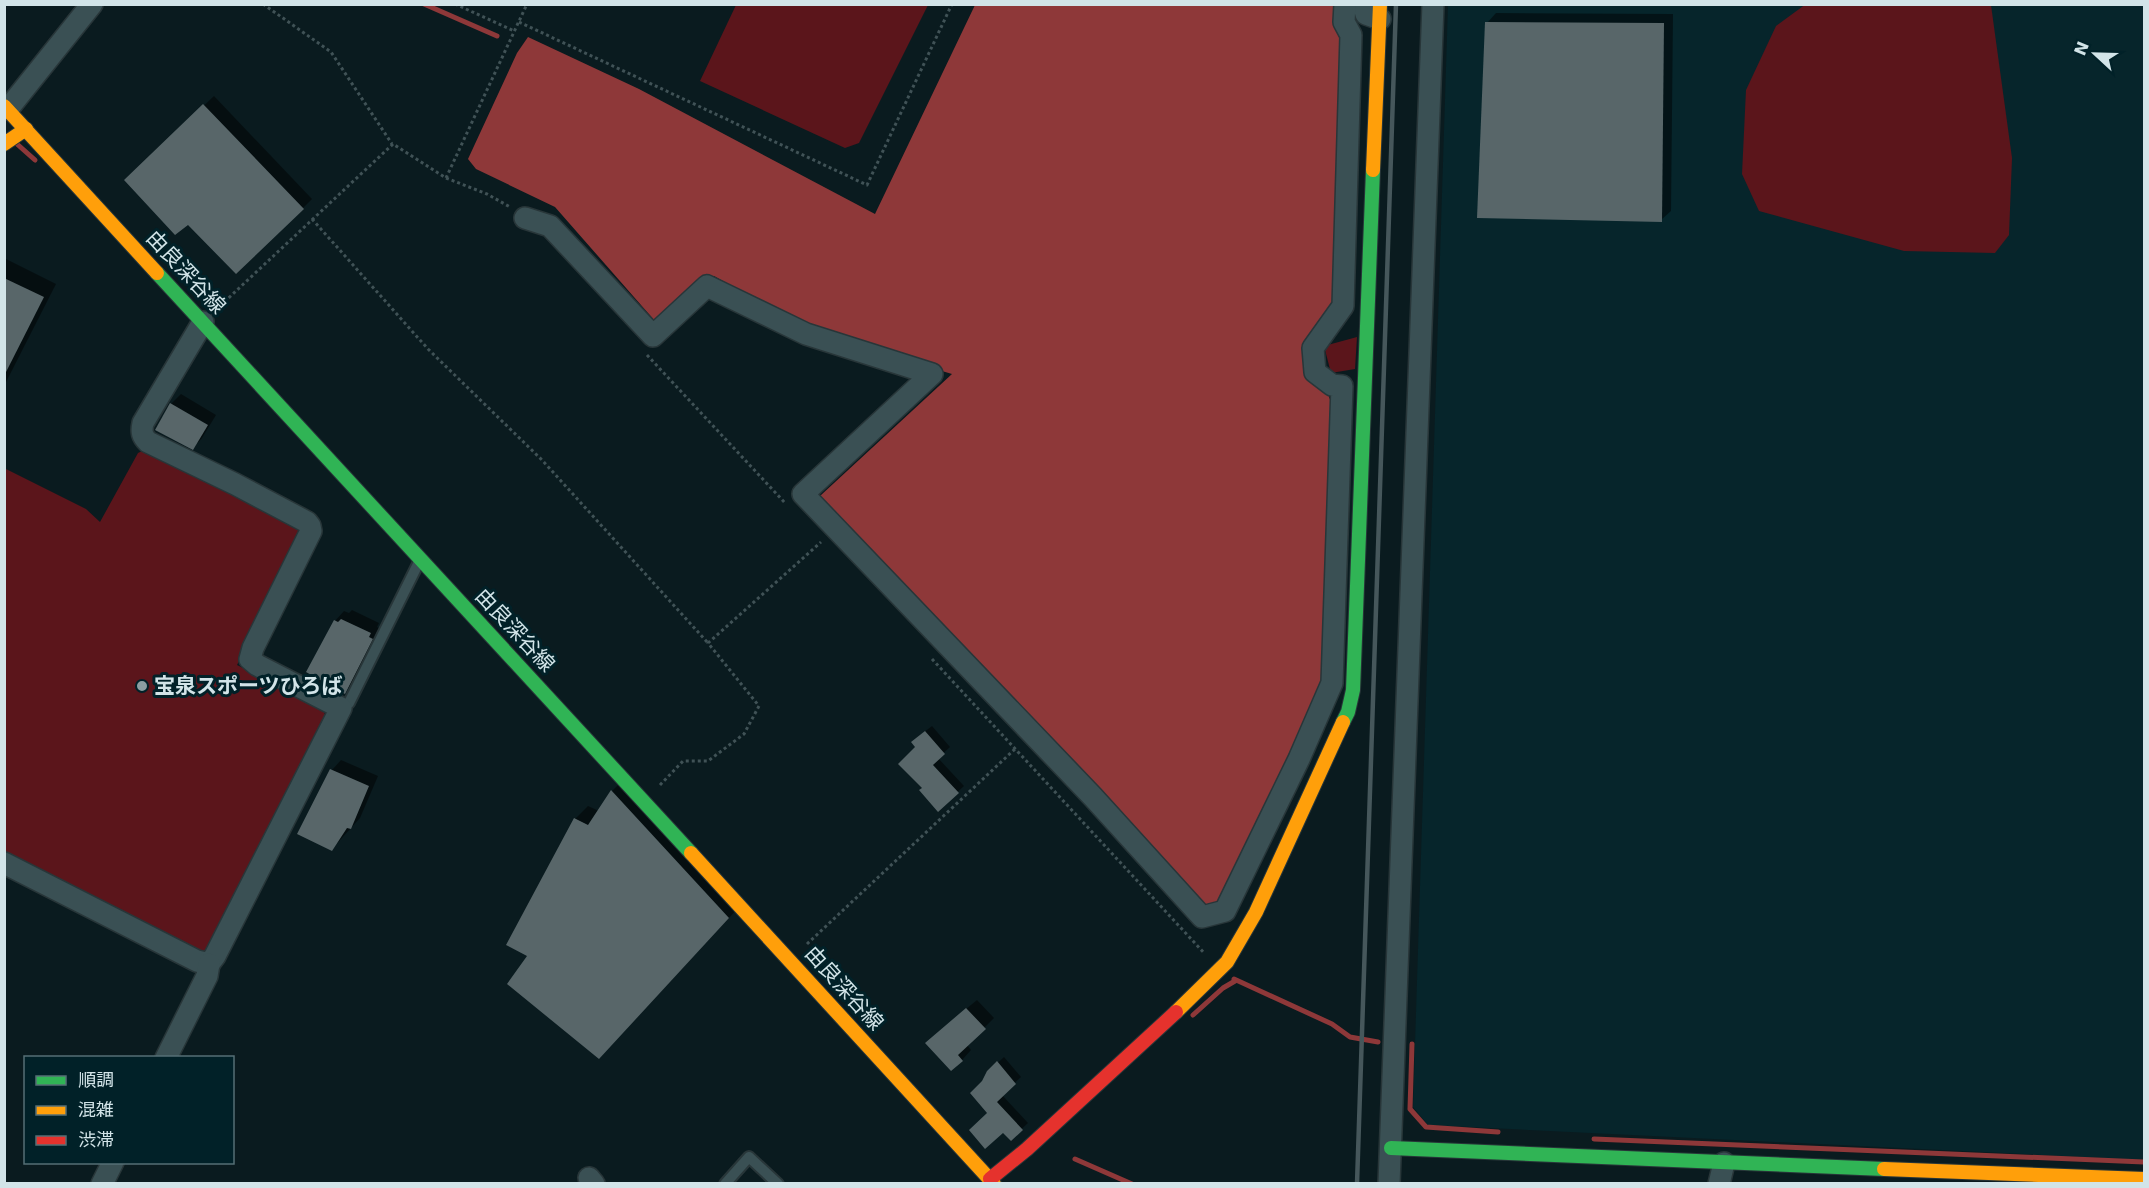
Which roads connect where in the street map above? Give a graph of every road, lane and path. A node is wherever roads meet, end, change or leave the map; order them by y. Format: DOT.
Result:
graph roads {
  1 [pos="92,4"];
  2 [pos="263,4"];
  3 [pos="455,4"];
  4 [pos="527,4"];
  5 [pos="952,4"];
  6 [pos="1345,4"];
  7 [pos="1363,4"];
  8 [pos="1433,4"];
  9 [pos="1380,12"];
  10 [pos="519,22"];
  11 [pos="514,31"];
  12 [pos="6,107"];
  13 [pos="26,129"];
  14 [pos="4,144"];
  15 [pos="393,144"];
  16 [pos="446,178"];
  17 [pos="525,218"];
  18 [pos="312,219"];
  19 [pos="203,322"];
  20 [pos="643,350"];
  21 [pos="789,507"];
  22 [pos="821,542"];
  23 [pos="420,559"];
  24 [pos="708,644"];
  25 [pos="927,654"];
  26 [pos="341,708"];
  27 [pos="1016,748"];
  28 [pos="644,801"];
  29 [pos="4,864"];
  30 [pos="790,960"];
  31 [pos="209,964"];
  32 [pos="1219,969"];
  33 [pos="167,1056"];
  34 [pos="1391,1148"];
  35 [pos="1724,1163"];
  36 [pos="112,1164"];
  37 [pos="1880,1176"];
  38 [pos="2034,1179"];
  39 [pos="2145,1179"];
  40 [pos="992,1182"];
  41 [pos="102,1184"];
  42 [pos="725,1184"];
  43 [pos="778,1184"];
  44 [pos="1389,1184"];
  45 [pos="1719,1184"];
  1 -- 12 [label="street"];
  2 -- 15 [label="path"];
  3 -- 11 [label="path"];
  4 -- 10 [label="path"];
  5 -- 10 [label="path"];
  6 -- 17 [label="street"];
  7 -- 9 [label="street"];
  8 -- 34 [label="street"];
  9 -- 32 [label="street"];
  10 -- 11 [label="path"];
  11 -- 16 [label="path"];
  12 -- 13 [label="street, 由良深谷線"];
  13 -- 14 [label="street"];
  13 -- 19 [label="street, 由良深谷線"];
  15 -- 16 [label="path"];
  15 -- 18 [label="path"];
  16 -- 17 [label="path"];
  18 -- 19 [label="path"];
  18 -- 24 [label="path"];
  19 -- 23 [label="street, 由良深谷線"];
  19 -- 26 [label="street"];
  20 -- 21 [label="path"];
  22 -- 24 [label="path"];
  23 -- 26 [label="lane"];
  23 -- 28 [label="street, 由良深谷線"];
  24 -- 28 [label="path"];
  25 -- 27 [label="path"];
  26 -- 31 [label="street"];
  27 -- 30 [label="path"];
  27 -- 32 [label="path"];
  28 -- 30 [label="street, 由良深谷線"];
  29 -- 31 [label="street"];
  30 -- 40 [label="street, 由良深谷線"];
  31 -- 33 [label="street"];
  32 -- 40 [label="street"];
  34 -- 35 [label="street"];
  34 -- 44 [label="street"];
  35 -- 37 [label="street"];
  35 -- 45 [label="street"];
  36 -- 41 [label="street"];
  37 -- 38 [label="street"];
  38 -- 39 [label="street"];
  42 -- 43 [label="lane"];
}
